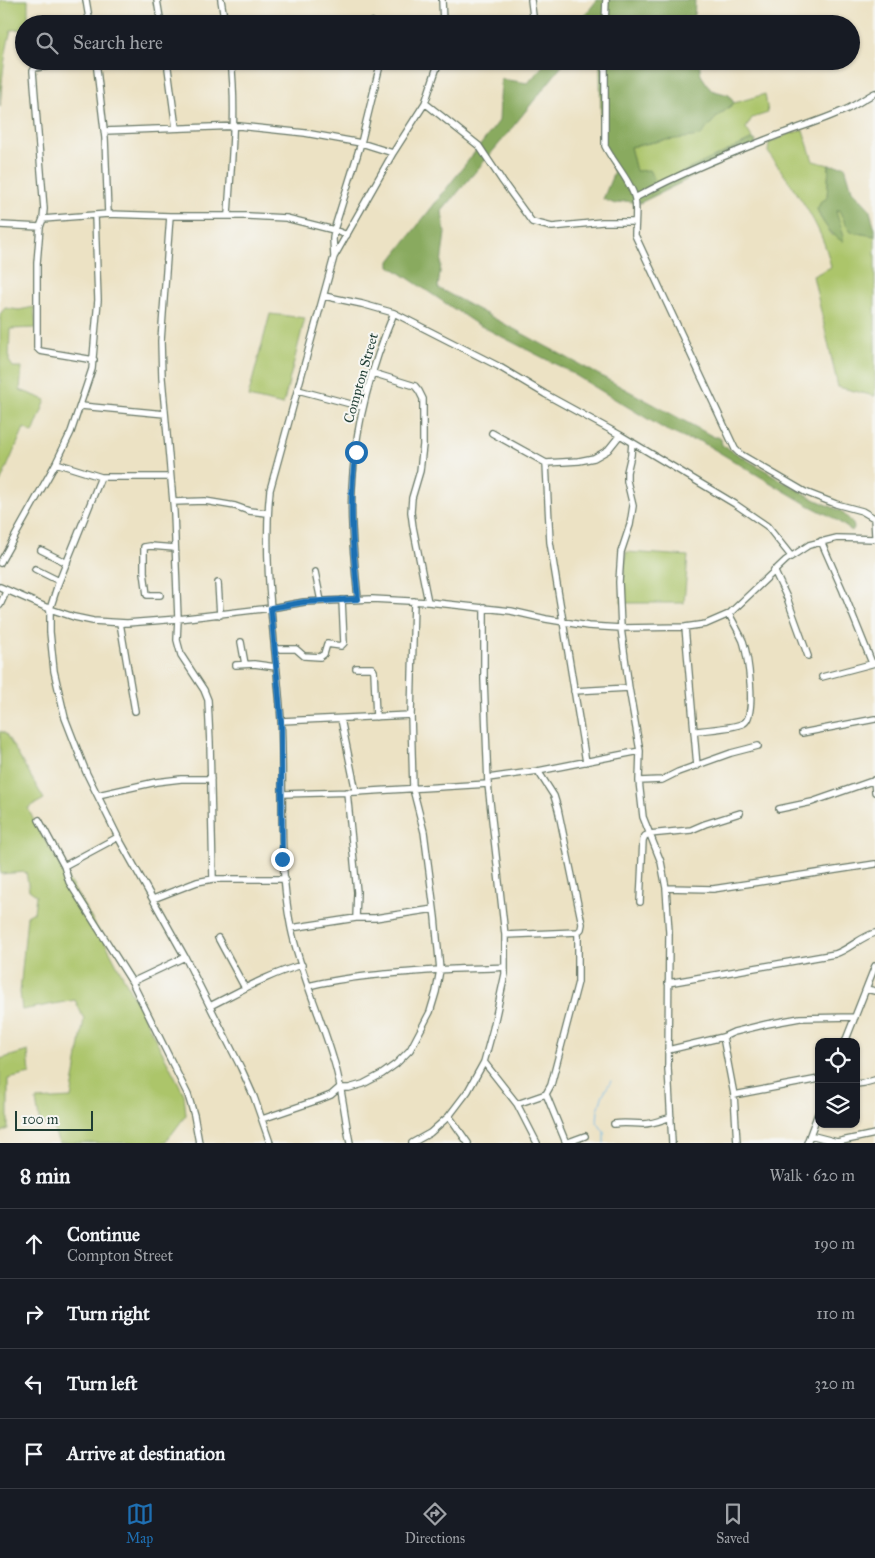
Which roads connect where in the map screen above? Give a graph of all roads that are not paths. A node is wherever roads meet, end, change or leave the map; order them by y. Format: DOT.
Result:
graph roads {
  1 [pos="86,0"];
  2 [pos="157,0"];
  3 [pos="221,0"];
  4 [pos="442,0"];
  5 [pos="531,0"];
  6 [pos="606,0"];
  7 [pos="88,15"];
  8 [pos="160,15"];
  9 [pos="224,15"];
  10 [pos="443,15"];
  11 [pos="533,15"];
  12 [pos="605,15"];
  13 [pos="33,70"];
  14 [pos="96,70"];
  15 [pos="167,70"];
  16 [pos="232,70"];
  17 [pos="379,70"];
  18 [pos="436,70"];
  19 [pos="605,70"];
  20 [pos="875,93"];
  21 [pos="425,103"];
  22 [pos="234,126"];
  23 [pos="176,128"];
  24 [pos="104,130"];
  25 [pos="361,143"];
  26 [pos="393,153"];
  27 [pos="635,198"];
  28 [pos="108,214"];
  29 [pos="95,216"];
  30 [pos="170,216"];
  31 [pos="228,216"];
  32 [pos="43,219"];
  33 [pos="635,222"];
  34 [pos="0,225"];
  35 [pos="40,227"];
  36 [pos="334,230"];
  37 [pos="348,235"];
  38 [pos="334,257"];
  39 [pos="324,296"];
  40 [pos="394,313"];
  41 [pos="94,360"];
  42 [pos="373,373"];
  43 [pos="298,390"];
  44 [pos="81,406"];
  45 [pos="362,407"];
  46 [pos="165,414"];
  47 [pos="492,433"];
  48 [pos="620,435"];
  49 [pos="632,442"];
  50 [pos="546,463"];
  51 [pos="56,464"];
  52 [pos="102,476"];
  53 [pos="170,476"];
  54 [pos="173,502"];
  55 [pos="267,513"];
  56 [pos="875,535"];
  57 [pos="875,539"];
  58 [pos="821,541"];
  59 [pos="175,548"];
  60 [pos="41,550"];
  61 [pos="791,556"];
  62 [pos="0,563"];
  63 [pos="67,563"];
  64 [pos="35,569"];
  65 [pos="774,570"];
  66 [pos="315,572"];
  67 [pos="59,581"];
  68 [pos="218,584"];
  69 [pos="0,587"];
  70 [pos="7,590"];
  71 [pos="160,595"];
  72 [pos="358,599"];
  73 [pos="342,600"];
  74 [pos="321,601"];
  75 [pos="414,601"];
  76 [pos="428,602"];
  77 [pos="0,605"];
  78 [pos="271,608"];
  79 [pos="484,608"];
  80 [pos="50,609"];
  81 [pos="220,614"];
  82 [pos="729,614"];
  83 [pos="178,619"];
  84 [pos="564,622"];
  85 [pos="120,623"];
  86 [pos="685,627"];
  87 [pos="621,628"];
  88 [pos="242,642"];
  89 [pos="275,649"];
  90 [pos="808,656"];
  91 [pos="873,663"];
  92 [pos="245,664"];
  93 [pos="236,665"];
  94 [pos="276,667"];
  95 [pos="356,668"];
  96 [pos="822,677"];
  97 [pos="629,688"];
  98 [pos="574,690"];
  99 [pos="135,711"];
  100 [pos="410,714"];
  101 [pos="376,717"];
  102 [pos="341,719"];
  103 [pos="875,719"];
  104 [pos="281,721"];
  105 [pos="695,732"];
  106 [pos="802,733"];
  107 [pos="758,746"];
  108 [pos="640,750"];
  109 [pos="586,762"];
  110 [pos="697,766"];
  111 [pos="538,771"];
  112 [pos="211,779"];
  113 [pos="874,780"];
  114 [pos="488,781"];
  115 [pos="639,781"];
  116 [pos="413,789"];
  117 [pos="347,792"];
  118 [pos="356,792"];
  119 [pos="875,792"];
  120 [pos="282,794"];
  121 [pos="98,795"];
  122 [pos="778,809"];
  123 [pos="740,813"];
  124 [pos="39,820"];
  125 [pos="649,834"];
  126 [pos="118,836"];
  127 [pos="875,864"];
  128 [pos="64,866"];
  129 [pos="213,879"];
  130 [pos="285,880"];
  131 [pos="666,888"];
  132 [pos="152,899"];
  133 [pos="640,902"];
  134 [pos="434,909"];
  135 [pos="356,918"];
  136 [pos="291,928"];
  137 [pos="578,932"];
  138 [pos="875,933"];
  139 [pos="505,935"];
  140 [pos="218,938"];
  141 [pos="185,958"];
  142 [pos="302,965"];
  143 [pos="875,966"];
  144 [pos="505,967"];
  145 [pos="440,970"];
  146 [pos="132,982"];
  147 [pos="668,983"];
  148 [pos="308,986"];
  149 [pos="245,988"];
  150 [pos="866,989"];
  151 [pos="875,991"];
  152 [pos="210,1006"];
  153 [pos="855,1017"];
  154 [pos="723,1037"];
  155 [pos="847,1038"];
  156 [pos="668,1050"];
  157 [pos="484,1062"];
  158 [pos="815,1080"];
  159 [pos="875,1080"];
  160 [pos="860,1084"];
  161 [pos="340,1088"];
  162 [pos="546,1094"];
  163 [pos="734,1095"];
  164 [pos="517,1104"];
  165 [pos="450,1116"];
  166 [pos="671,1118"];
  167 [pos="262,1119"];
  168 [pos="815,1122"];
  169 [pos="614,1124"];
  170 [pos="875,1134"];
  171 [pos="810,1135"];
  172 [pos="585,1136"];
  173 [pos="858,1140"];
  174 [pos="199,1143"];
  175 [pos="270,1143"];
  176 [pos="350,1143"];
  177 [pos="412,1143"];
  178 [pos="468,1143"];
  179 [pos="537,1143"];
  180 [pos="566,1143"];
  181 [pos="672,1143"];
  182 [pos="736,1143"];
  183 [pos="807,1143"];
  1 -- 7 [label="street"];
  2 -- 8 [label="street"];
  3 -- 9 [label="street"];
  4 -- 10 [label="street"];
  5 -- 11 [label="street"];
  6 -- 12 [label="street"];
  13 -- 32 [label="street"];
  14 -- 24 [label="street"];
  15 -- 23 [label="street"];
  16 -- 22 [label="street"];
  17 -- 25 [label="street"];
  18 -- 21 [label="street"];
  19 -- 27 [label="street"];
  20 -- 27 [label="street"];
  21 -- 26 [label="street"];
  21 -- 33 [label="street"];
  22 -- 23 [label="street"];
  22 -- 25 [label="street"];
  22 -- 31 [label="street"];
  23 -- 24 [label="street"];
  24 -- 28 [label="street"];
  25 -- 26 [label="street"];
  25 -- 36 [label="street"];
  26 -- 37 [label="street"];
  27 -- 33 [label="street"];
  28 -- 29 [label="street"];
  28 -- 30 [label="street"];
  29 -- 32 [label="street"];
  29 -- 41 [label="street"];
  30 -- 31 [label="street"];
  30 -- 46 [label="street"];
  31 -- 36 [label="street"];
  32 -- 35 [label="street"];
  33 -- 56 [label="street"];
  34 -- 35 [label="street"];
  35 -- 41 [label="street"];
  36 -- 37 [label="street"];
  36 -- 38 [label="street"];
  37 -- 38 [label="street"];
  38 -- 39 [label="street"];
  39 -- 40 [label="street"];
  39 -- 43 [label="street"];
  40 -- 42 [label="street, Compton Street"];
  40 -- 48 [label="street"];
  41 -- 44 [label="street"];
  42 -- 45 [label="street, Compton Street"];
  42 -- 76 [label="street"];
  43 -- 45 [label="street"];
  43 -- 55 [label="street"];
  44 -- 46 [label="street"];
  44 -- 51 [label="street"];
  45 -- 72 [label="street, Compton Street"];
  46 -- 53 [label="street"];
  47 -- 50 [label="street"];
  48 -- 49 [label="street"];
  48 -- 50 [label="street"];
  49 -- 61 [label="street"];
  49 -- 87 [label="street"];
  50 -- 84 [label="street"];
  51 -- 52 [label="street"];
  51 -- 62 [label="street"];
  52 -- 53 [label="street"];
  52 -- 63 [label="street"];
  53 -- 54 [label="street"];
  54 -- 55 [label="street"];
  54 -- 59 [label="street"];
  55 -- 78 [label="street"];
  57 -- 58 [label="street"];
  58 -- 61 [label="street"];
  58 -- 91 [label="street"];
  59 -- 71 [label="street"];
  59 -- 83 [label="street"];
  60 -- 63 [label="street"];
  61 -- 65 [label="street"];
  63 -- 67 [label="street"];
  64 -- 67 [label="street"];
  65 -- 82 [label="street"];
  65 -- 90 [label="street"];
  66 -- 74 [label="street"];
  67 -- 80 [label="street"];
  68 -- 81 [label="street"];
  69 -- 70 [label="street"];
  70 -- 77 [label="street"];
  70 -- 80 [label="street"];
  72 -- 73 [label="street"];
  72 -- 75 [label="street"];
  73 -- 74 [label="street"];
  73 -- 89 [label="street"];
  74 -- 78 [label="street"];
  75 -- 76 [label="street"];
  75 -- 100 [label="street"];
  76 -- 79 [label="street"];
  78 -- 81 [label="street"];
  78 -- 89 [label="street"];
  79 -- 84 [label="street"];
  79 -- 114 [label="street"];
  80 -- 85 [label="street"];
  80 -- 121 [label="street"];
  81 -- 83 [label="street"];
  82 -- 86 [label="street"];
  82 -- 105 [label="street"];
  83 -- 85 [label="street"];
  83 -- 112 [label="street"];
  84 -- 87 [label="street"];
  84 -- 98 [label="street"];
  85 -- 99 [label="street"];
  86 -- 87 [label="street"];
  86 -- 105 [label="street"];
  87 -- 97 [label="street"];
  88 -- 92 [label="street"];
  89 -- 94 [label="street"];
  91 -- 96 [label="street"];
  92 -- 93 [label="street"];
  92 -- 94 [label="street"];
  94 -- 104 [label="street"];
  95 -- 101 [label="street"];
  97 -- 98 [label="street"];
  97 -- 108 [label="street"];
  98 -- 109 [label="street"];
  100 -- 101 [label="street"];
  100 -- 116 [label="street"];
  101 -- 102 [label="street"];
  102 -- 104 [label="street"];
  102 -- 118 [label="street"];
  103 -- 106 [label="street"];
  104 -- 120 [label="street"];
  105 -- 110 [label="street"];
  107 -- 110 [label="street"];
  108 -- 109 [label="street"];
  108 -- 115 [label="street"];
  109 -- 111 [label="street"];
  110 -- 115 [label="street"];
  111 -- 114 [label="street"];
  111 -- 137 [label="street"];
  112 -- 121 [label="street"];
  112 -- 129 [label="street"];
  113 -- 119 [label="street"];
  113 -- 122 [label="street"];
  114 -- 116 [label="street"];
  114 -- 139 [label="street"];
  115 -- 125 [label="street"];
  116 -- 118 [label="street"];
  116 -- 134 [label="street"];
  117 -- 118 [label="street"];
  117 -- 120 [label="street"];
  117 -- 135 [label="street"];
  120 -- 130 [label="street"];
  121 -- 126 [label="street"];
  123 -- 125 [label="street"];
  124 -- 128 [label="street"];
  125 -- 131 [label="street"];
  125 -- 133 [label="street"];
  126 -- 128 [label="street"];
  126 -- 132 [label="street"];
  127 -- 131 [label="street"];
  128 -- 146 [label="street"];
  129 -- 130 [label="street"];
  129 -- 132 [label="street"];
  130 -- 136 [label="street"];
  131 -- 147 [label="street"];
  132 -- 141 [label="street"];
  134 -- 135 [label="street"];
  134 -- 145 [label="street"];
  135 -- 136 [label="street"];
  136 -- 142 [label="street"];
  137 -- 139 [label="street"];
  137 -- 162 [label="street"];
  138 -- 147 [label="street"];
  139 -- 144 [label="street"];
  140 -- 149 [label="street"];
  141 -- 146 [label="street"];
  141 -- 152 [label="street"];
  142 -- 148 [label="street"];
  142 -- 149 [label="street"];
  143 -- 150 [label="street"];
  144 -- 145 [label="street"];
  144 -- 157 [label="street"];
  145 -- 148 [label="street"];
  145 -- 161 [label="street"];
  146 -- 174 [label="street"];
  147 -- 156 [label="street"];
  148 -- 161 [label="street"];
  149 -- 152 [label="street"];
  150 -- 151 [label="street"];
  150 -- 153 [label="street"];
  152 -- 167 [label="street"];
  153 -- 154 [label="street"];
  153 -- 155 [label="street"];
  154 -- 156 [label="street"];
  154 -- 163 [label="street"];
  156 -- 166 [label="street"];
  157 -- 164 [label="street"];
  157 -- 165 [label="street"];
  158 -- 163 [label="street"];
  159 -- 160 [label="street"];
  161 -- 167 [label="street"];
  161 -- 176 [label="street"];
  162 -- 164 [label="street"];
  162 -- 180 [label="street"];
  163 -- 182 [label="street"];
  164 -- 179 [label="street"];
  165 -- 177 [label="street"];
  165 -- 178 [label="street"];
  166 -- 169 [label="street"];
  166 -- 181 [label="street"];
  167 -- 175 [label="street"];
  168 -- 171 [label="street"];
  170 -- 173 [label="street"];
  171 -- 173 [label="street"];
  171 -- 183 [label="street"];
  172 -- 180 [label="street"];
}
